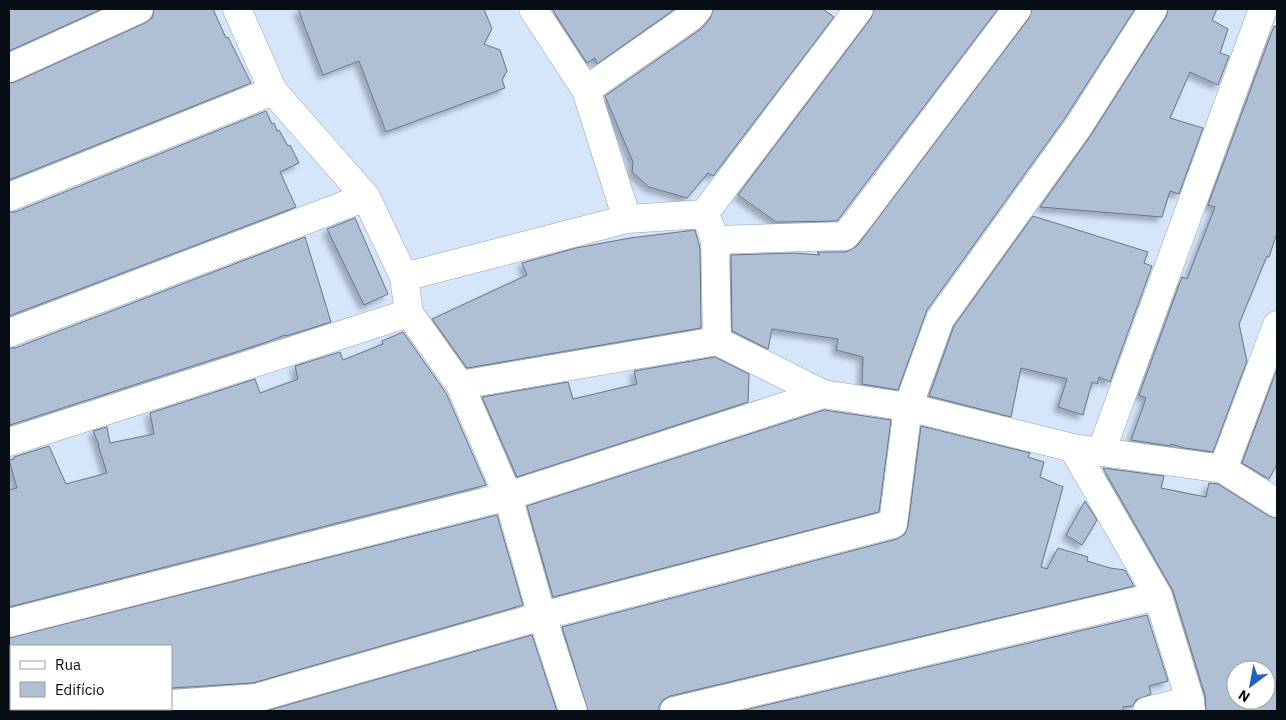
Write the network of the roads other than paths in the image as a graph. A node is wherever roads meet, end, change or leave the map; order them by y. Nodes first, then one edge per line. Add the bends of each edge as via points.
1 (139, 9) edge
2 (237, 9) edge
3 (535, 9) edge
4 (698, 9) edge
5 (859, 9) edge
6 (1017, 9) edge
7 (1153, 9) edge
8 (1263, 9) edge
9 (9, 68) edge
10 (586, 90) junction
11 (273, 91) junction
12 (9, 197) edge
13 (366, 198) junction
14 (704, 214) junction
15 (627, 219) junction
16 (716, 240) junction
17 (404, 277) junction
18 (409, 313) junction
19 (9, 334) edge
20 (1275, 339) edge
21 (717, 341) junction
22 (460, 385) junction
23 (823, 394) junction
24 (908, 407) junction
25 (9, 442) edge
26 (1073, 448) junction
27 (1101, 452) junction
28 (1223, 469) junction
29 (508, 496) junction
30 (1277, 503) edge
31 (1158, 596) junction
32 (542, 616) junction
33 (9, 623) edge
34 (172, 704) edge
35 (1191, 706) edge
36 (104, 710) edge
37 (88, 711) edge
38 (573, 711) edge
39 (674, 711) edge
40 (1147, 711) edge

1 - 9 street
2 - 11 street
3 - 10 street
4 - 10 street
5 - 14 street
6 - 16 street via 844,236
7 - 24 street via 1078,127 940,319
8 - 27 street
10 - 15 street
11 - 12 street
11 - 13 street
13 - 17 street
13 - 19 street
14 - 15 street
14 - 16 street
15 - 17 street
16 - 21 street
17 - 18 street
18 - 22 street
18 - 25 street
20 - 28 street
21 - 22 street
21 - 23 street
22 - 29 street
23 - 24 street
23 - 29 street
24 - 26 street
24 - 32 street via 893,524
26 - 27 street
26 - 31 street
27 - 28 street
28 - 30 street
29 - 32 street
29 - 33 street
31 - 35 street
31 - 39 street
32 - 34 street via 256,698
32 - 38 street
35 - 40 street
36 - 37 street

